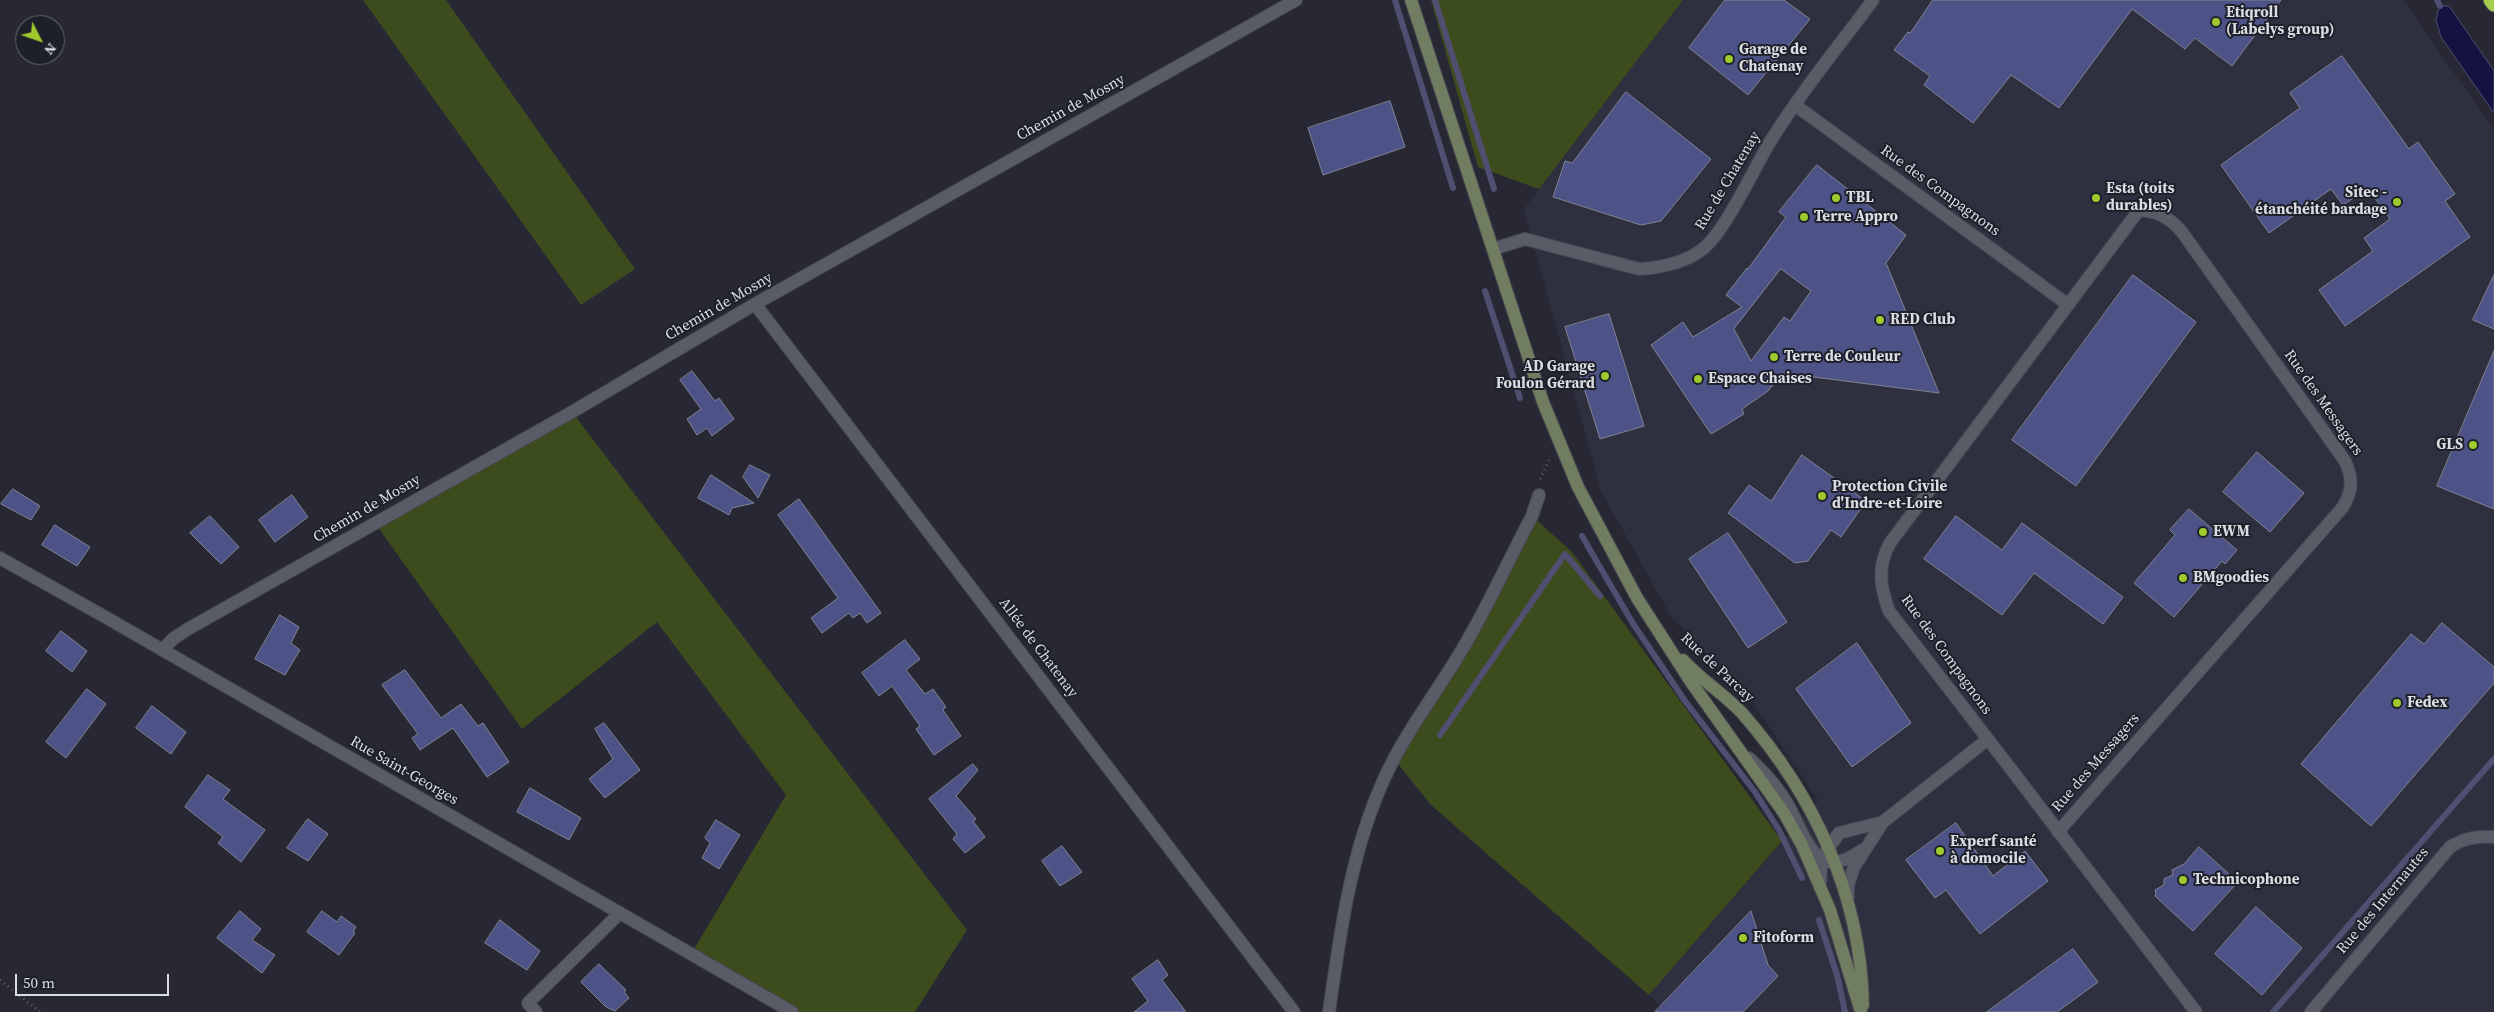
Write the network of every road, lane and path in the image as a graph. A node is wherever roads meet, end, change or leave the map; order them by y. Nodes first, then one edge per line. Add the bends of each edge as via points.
1 (1296, 0) edge
2 (1411, 0) edge
3 (1873, 0) edge
4 (2491, 0) edge
5 (2494, 4) edge
6 (1795, 105) junction
7 (2139, 210) joint
8 (1493, 249) junction
9 (756, 304) junction
10 (2067, 304) junction
11 (1559, 445) junction
12 (1539, 494) joint
13 (0, 558) edge
14 (1667, 643) junction
15 (162, 650) junction
16 (1988, 739) junction
17 (1737, 745) junction
18 (1883, 822) junction
19 (1820, 827) junction
20 (2058, 832) junction
21 (1839, 833) junction
22 (2494, 836) edge
23 (1830, 847) junction
24 (1863, 850) junction
25 (1821, 859) junction
26 (1836, 863) junction
27 (1820, 887) junction
28 (1848, 897) junction
29 (620, 913) junction
30 (0, 980) edge
31 (40, 1012) edge
32 (536, 1012) edge
33 (792, 1012) edge
34 (1294, 1012) edge
35 (1328, 1012) edge
36 (1862, 1012) edge
37 (2196, 1012) edge
38 (2311, 1012) edge

1 - 9 street, Chemin de Mosny
2 - 8 street
3 - 6 street, Rue de Chatenay
4 - 5 highway
6 - 8 street, Rue de Chatenay via 1712,240 1681,261 1640,268 1525,239
6 - 10 street, Rue des Compagnons
7 - 10 street, Rue des Compagnons
7 - 20 street, Rue des Messagers via 2156,211 2171,219 2182,232 2345,460 2352,478 2351,493
8 - 11 street
9 - 15 street, Chemin de Mosny via 564,417 188,629
9 - 34 street, Allée de Chatenay
10 - 16 street, Rue des Compagnons via 1890,543 1881,568 1882,592 1890,610
11 - 12 path via 1540,475
11 - 14 street via 1607,544
12 - 35 street via 1532,516 1461,653 1400,747 1385,777 1354,872
13 - 15 street, Rue Saint-Georges
14 - 17 street, Rue de Parcay
14 - 19 street, Rue de Parcay via 1756,730
15 - 29 street, Rue Saint-Georges
16 - 18 street, Rue des Compagnons
16 - 20 street, Rue des Messagers
17 - 25 street via 1779,790
17 - 27 street, Rue de Parcay via 1784,813
18 - 21 street, Rue des Compagnons
18 - 24 street, Rue des Compagnons
19 - 21 street
19 - 23 street, Rue de Parcay
20 - 37 street, Rue des Messagers
21 - 23 street
22 - 38 street, Rue des Internautes via 2472,837 2450,847
23 - 25 street
23 - 26 street, Rue de Parcay
24 - 26 street
24 - 28 street, Rue des Compagnons via 1850,877
25 - 26 street
25 - 27 street
26 - 28 street, Rue de Parcay
27 - 36 street, Rue de Parcay
28 - 36 street, Rue de Parcay via 1859,941
29 - 32 street via 528,1003
29 - 33 street, Rue Saint-Georges
30 - 31 path

